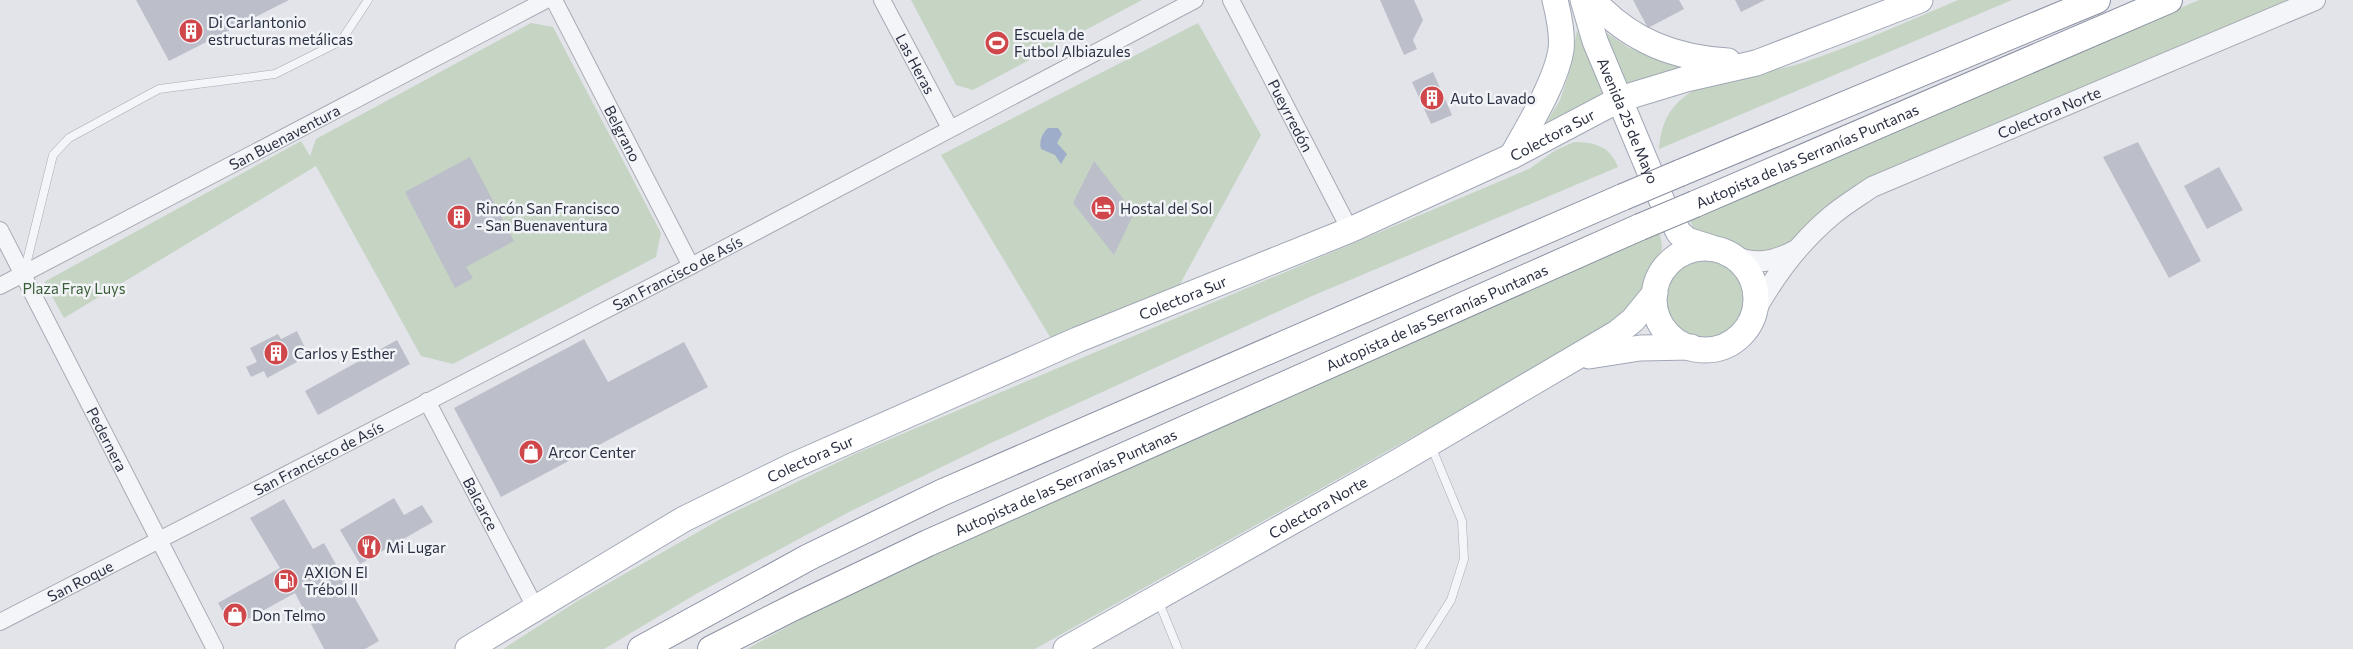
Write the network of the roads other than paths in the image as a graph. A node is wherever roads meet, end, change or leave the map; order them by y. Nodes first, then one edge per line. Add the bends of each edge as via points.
1 (368, 0) edge
2 (546, 0) edge
3 (554, 0) edge
4 (882, 0) edge
5 (1195, 0) edge
6 (1231, 0) edge
7 (1555, 0) edge
8 (1567, 0) edge
9 (1583, 0) edge
10 (1593, 0) edge
11 (1920, 0) edge
12 (2097, 0) edge
13 (2169, 0) edge
14 (2315, 0) edge
15 (1595, 41) junction
16 (1756, 63) junction
17 (1620, 99) junction
18 (950, 128) junction
19 (1512, 156) junction
20 (1662, 201) junction
21 (0, 230) edge
22 (1350, 230) junction
23 (1798, 250) junction
24 (1724, 253) junction
25 (690, 266) junction
26 (24, 275) junction
27 (1658, 283) junction
28 (0, 286) edge
29 (1753, 315) junction
30 (1691, 348) junction
31 (1567, 360) junction
32 (427, 401) junction
33 (1429, 442) junction
34 (158, 539) junction
35 (1157, 598) junction
36 (535, 607) junction
37 (0, 622) edge
38 (215, 649) edge
39 (468, 649) edge
40 (641, 649) edge
41 (711, 649) edge
42 (1066, 649) edge
43 (1178, 649) edge
44 (1420, 649) edge

1 - 26 lane via 342,41 275,74 159,89 69,138 53,155
2 - 26 street, San Buenaventura
3 - 25 street, Belgrano
4 - 18 street, Las Heras
5 - 18 street, San Francisco de Asís
6 - 22 street, Pueyrredón
7 - 19 main road via 1560,20 1561,50 1547,91
8 - 15 main road, Avenida 25 de Mayo
9 - 15 main road, Avenida 25 de Mayo
10 - 16 main road via 1638,37 1668,51 1698,60
11 - 16 main road, Colectora Sur
12 - 40 highway, Autopista de las Serranías Puntanas, bridge via 1623,197 941,493 809,558
13 - 41 highway, Autopista de las Serranías Puntanas, bridge via 1640,227 928,543
14 - 23 street, Colectora Norte via 1879,183 1831,216
15 - 17 main road, Avenida 25 de Mayo
16 - 17 main road, Colectora Sur
17 - 19 main road, Colectora Sur
17 - 20 main road, Avenida 25 de Mayo
18 - 25 street, San Francisco de Asís
19 - 22 main road, Colectora Sur
20 - 24 main road, Avenida 25 de Mayo via 1678,234
20 - 27 main road, Avenida 25 de Mayo via 1670,238
21 - 26 street, Pedernera
22 - 36 main road, Colectora Sur via 1077,340 792,466 684,519
23 - 24 street, Colectora Norte via 1775,261 1742,260
23 - 29 street, Colectora Norte via 1771,282
24 - 27 main road via 1704,248 1688,251 1673,259
24 - 29 main road via 1746,268 1754,283
25 - 32 street, San Francisco de Asís
26 - 28 street, San Buenaventura
26 - 34 street, Pedernera
27 - 30 main road via 1654,306 1659,322 1669,336
27 - 31 main road, Colectora Norte via 1633,320 1617,333
29 - 30 main road via 1746,330 1734,341 1718,348
30 - 31 main road, Colectora Norte via 1640,348
31 - 33 main road, Colectora Norte via 1525,388
32 - 34 street, San Francisco de Asís
32 - 36 street, Balcarce
33 - 35 main road, Colectora Norte
33 - 44 lane via 1462,521 1464,559 1451,600
34 - 37 street, San Roque
34 - 38 street, Pedernera
35 - 42 main road, Colectora Norte
35 - 43 lane
36 - 39 main road, Colectora Sur

